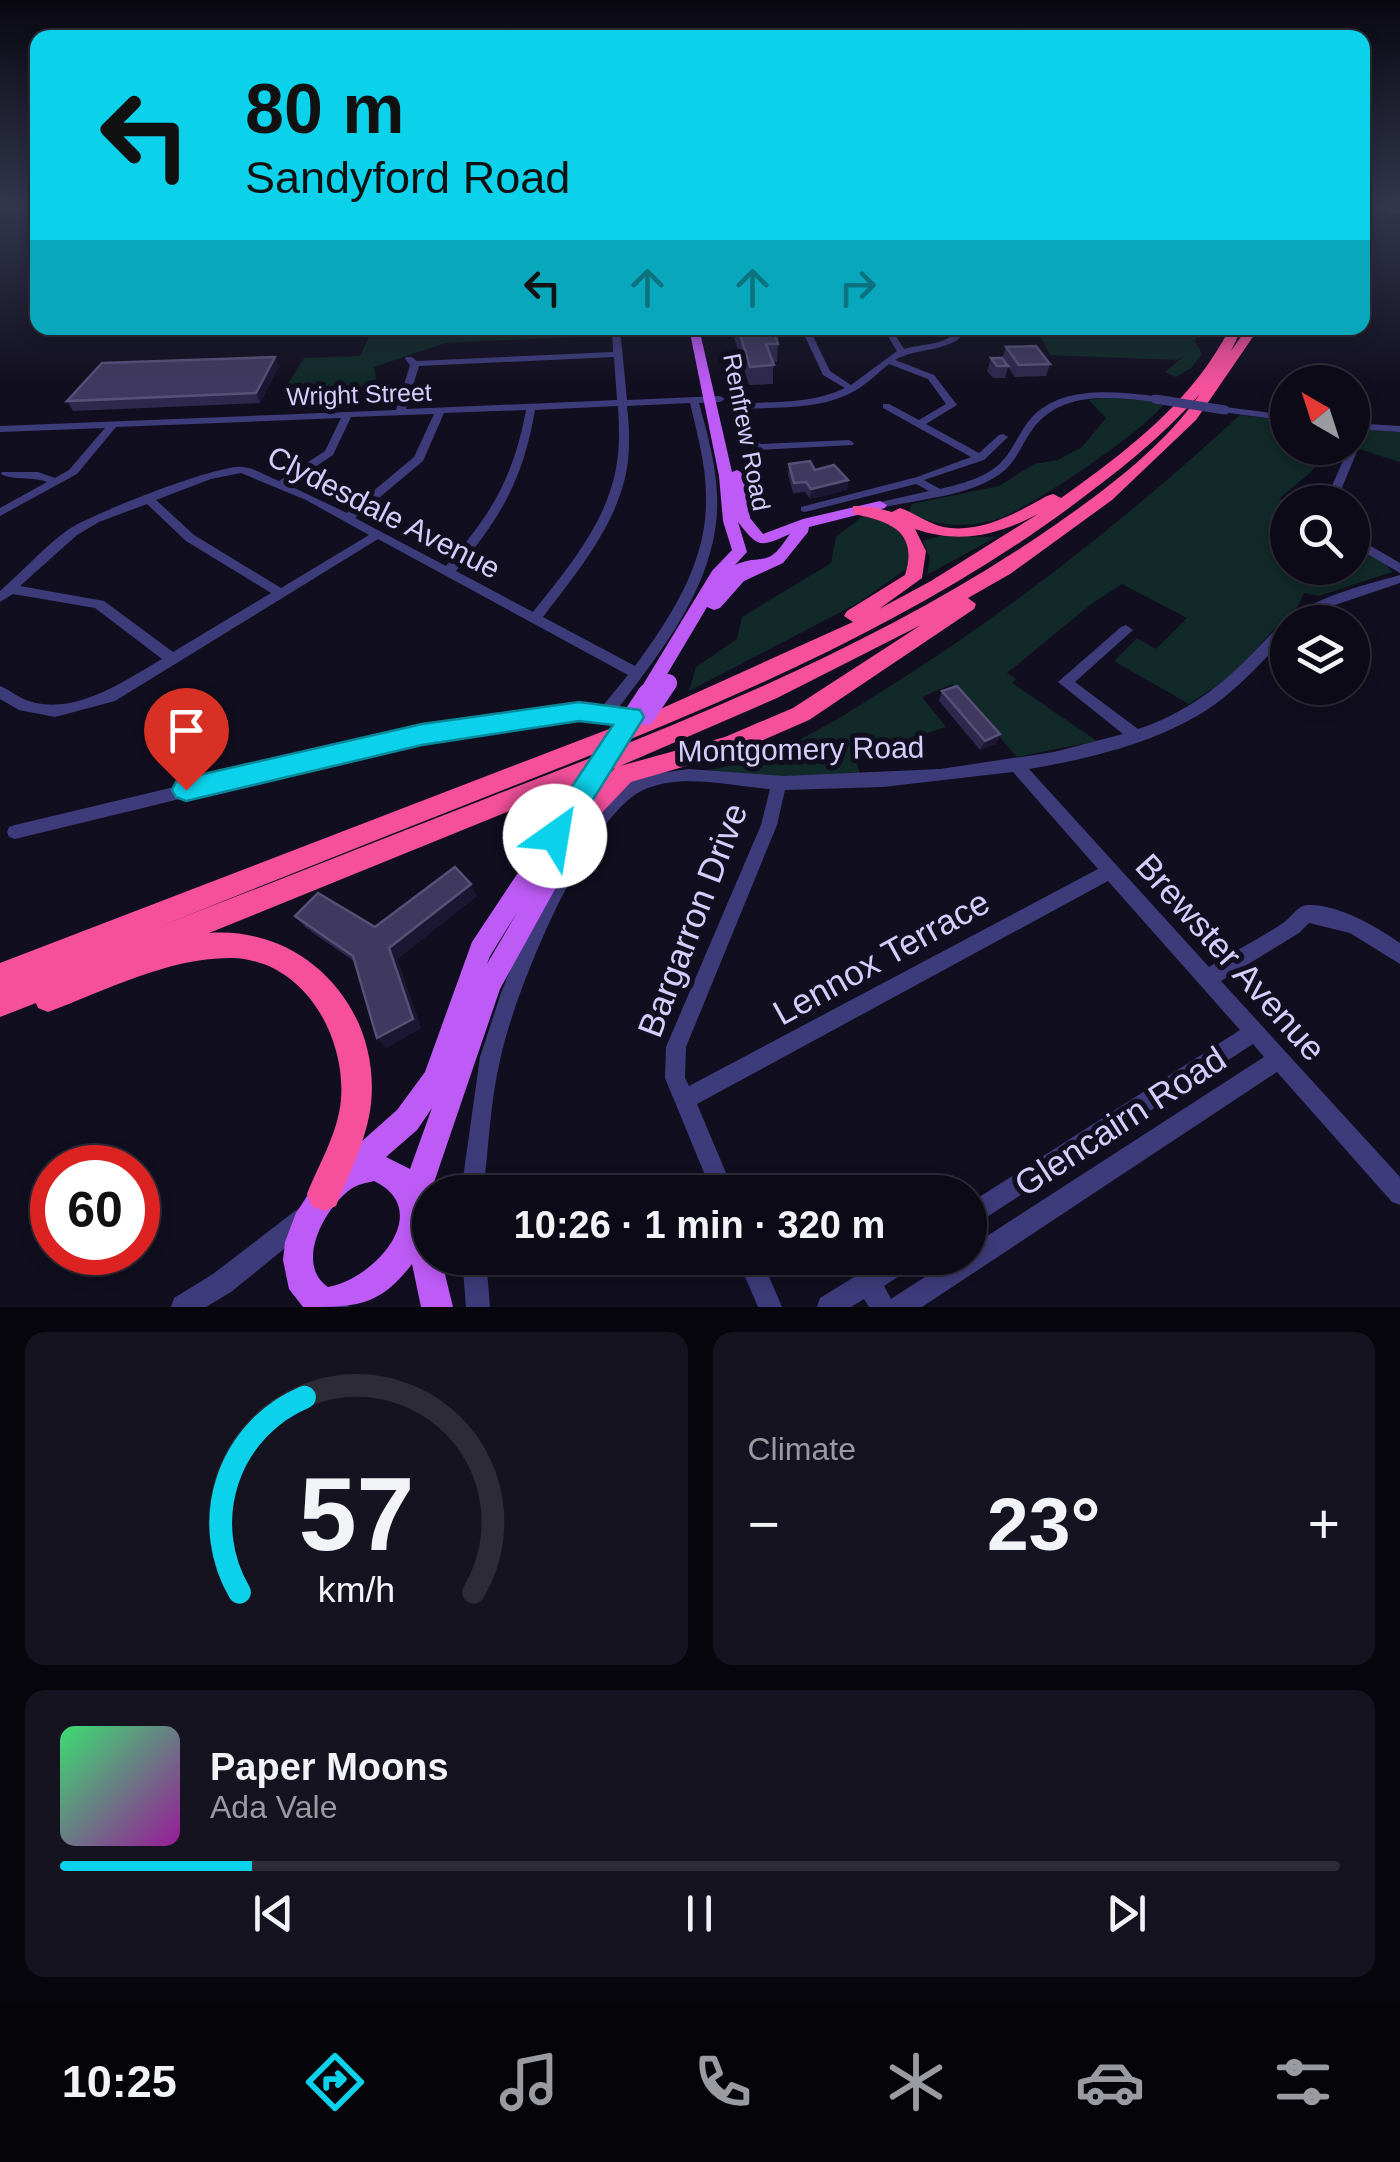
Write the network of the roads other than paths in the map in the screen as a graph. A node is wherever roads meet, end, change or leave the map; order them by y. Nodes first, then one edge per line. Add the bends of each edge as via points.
1 (617, 335) edge
2 (696, 335) edge
3 (705, 335) edge
4 (808, 335) edge
5 (892, 335) edge
6 (960, 335) edge
7 (1231, 335) edge
8 (1249, 335) edge
9 (902, 352) junction
10 (618, 354) junction
11 (890, 361) junction
12 (852, 388) junction
13 (719, 402) junction
14 (621, 403) junction
15 (886, 406) dead end
16 (530, 407) junction
17 (440, 411) junction
18 (400, 412) junction
19 (348, 414) junction
20 (1270, 416) edge
21 (113, 424) junction
22 (919, 424) junction
23 (1370, 427) edge
24 (6, 429) edge
25 (1400, 429) edge
26 (1003, 437) dead end
27 (1145, 441) junction
28 (849, 443) dead end
29 (980, 458) junction
30 (6, 474) dead end
31 (922, 478) dead end
32 (55, 482) junction
33 (281, 485) junction
34 (936, 491) junction
35 (1102, 498) junction
36 (148, 499) junction
37 (880, 504) joint
38 (905, 506) junction
39 (805, 509) dead end
40 (859, 510) junction
41 (0, 512) edge
42 (348, 518) junction
43 (825, 518) junction
44 (804, 529) junction
45 (377, 534) junction
46 (766, 543) junction
47 (739, 550) junction
48 (1370, 550) edge
49 (756, 562) junction
50 (1400, 568) edge
51 (448, 571) junction
52 (1400, 579) edge
53 (5, 593) edge
54 (280, 593) junction
55 (714, 604) junction
56 (1321, 605) edge
57 (536, 617) junction
58 (1126, 630) dead end
59 (664, 632) junction
60 (682, 636) junction
61 (1270, 645) edge
62 (172, 659) junction
63 (636, 673) junction
64 (0, 692) edge
65 (700, 702) junction
66 (604, 714) junction
67 (632, 717) junction
68 (1136, 736) junction
69 (1014, 763) junction
70 (779, 783) junction
71 (577, 813) junction
72 (15, 832) dead end
73 (1110, 871) junction
74 (1400, 954) edge
75 (0, 977) edge
76 (1206, 979) junction
77 (0, 1003) edge
78 (0, 1014) edge
79 (1254, 1032) junction
80 (1278, 1059) junction
81 (684, 1099) junction
82 (425, 1175) edge
83 (474, 1175) edge
84 (716, 1175) edge
85 (1400, 1194) edge
86 (325, 1195) junction
87 (412, 1201) edge
88 (987, 1205) edge
89 (412, 1239) edge
90 (430, 1275) edge
91 (475, 1275) edge
92 (757, 1275) edge
93 (880, 1275) edge
94 (869, 1282) junction
95 (347, 1306) edge
96 (182, 1307) edge
97 (437, 1307) edge
98 (478, 1307) edge
99 (770, 1307) edge
100 (828, 1307) edge
101 (882, 1307) edge
102 (900, 1307) edge

1 - 10 street
2 - 13 main road, Renfrew Road
3 - 13 main road, Renfrew Road
4 - 12 street via 826,373
5 - 9 street
6 - 9 street
7 - 27 highway via 1197,387
8 - 35 highway via 1204,402
9 - 11 street, Wright Street
10 - 14 street
10 - 18 street via 412,362
11 - 12 street, Wright Street
11 - 22 street via 931,377 952,405
12 - 13 street, Wright Street via 816,402
13 - 14 street, Wright Street
13 - 28 street via 758,447
13 - 46 main road, Renfrew Road via 742,519
13 - 47 main road, Renfrew Road
13 - 59 street, Renfrew Road via 711,524 698,572
14 - 16 street, Wright Street
14 - 57 street via 625,440 617,488 585,556
15 - 22 street
16 - 17 street, Wright Street
16 - 51 street via 523,458 497,515
17 - 18 street, Wright Street
17 - 42 street via 418,459
18 - 19 street, Wright Street
19 - 21 street, Wright Street
19 - 33 street via 329,453
20 - 34 street, bridge via 1111,394 1060,402 1028,428 995,473
21 - 24 street, Wright Street
21 - 32 street via 73,472
22 - 29 street
23 - 25 street
26 - 29 street
27 - 38 highway via 995,530 943,532 919,525
27 - 65 highway via 1049,517 947,581
29 - 31 street
30 - 32 street
32 - 41 street
33 - 36 street, Clydesdale Avenue via 253,472 226,471
33 - 42 street, Clydesdale Avenue
34 - 38 street
34 - 39 street via 917,480
35 - 71 highway via 1044,548 822,703 753,737 624,774
35 - 77 highway via 934,609 761,696
36 - 53 street, Clydesdale Avenue via 73,532
36 - 54 street via 190,538
37 - 38 highway
37 - 40 main road
40 - 43 main road
40 - 65 highway via 883,512 908,530 919,554 913,578
42 - 45 street, Clydesdale Avenue
43 - 44 main road
43 - 46 main road
44 - 46 main road
44 - 55 main road via 778,560 738,578
45 - 51 street, Clydesdale Avenue
45 - 54 street
46 - 47 main road via 746,541
46 - 49 main road via 770,559
47 - 49 main road
47 - 60 main road
48 - 50 street
49 - 55 main road via 725,582
51 - 57 street, Clydesdale Avenue
52 - 56 street, Montgomery Road
53 - 62 street via 99,604
54 - 62 street
55 - 71 main road, bridge
57 - 63 street, Clydesdale Avenue
58 - 68 street via 1065,682
59 - 60 street
59 - 63 street, Renfrew Road
60 - 67 main road, bridge
61 - 68 street, Montgomery Road via 1197,709
62 - 64 street via 110,697 55,711 24,706
63 - 66 street, Renfrew Road
65 - 75 highway
66 - 67 street
66 - 72 street via 422,734
67 - 71 main road, bridge
68 - 69 street, Montgomery Road
69 - 70 street, Montgomery Road via 875,782
69 - 73 street, Brewster Avenue
70 - 81 street, Bargarron Drive via 769,825 676,1048 675,1078
70 - 83 street, Montgomery Road via 684,775 634,787 602,814 532,938 490,1055
71 - 82 main road via 490,983
71 - 86 main road via 480,950 429,1091
73 - 76 street, Brewster Avenue
73 - 81 street, Lennox Terrace
74 - 76 street via 1338,918 1306,914
76 - 79 street, Brewster Avenue
78 - 86 highway via 192,950 232,945 280,954 325,996 354,1060 356,1104
79 - 80 street, Brewster Avenue
79 - 88 street, Glencairn Road
80 - 85 street, Brewster Avenue
80 - 102 street, Glencairn Road
81 - 84 street, Bargarron Drive
86 - 87 main road via 358,1170 375,1168 407,1185
86 - 95 main road via 302,1233 300,1274 321,1302
86 - 96 street
89 - 95 main road via 374,1295
90 - 97 main road
91 - 98 street
92 - 99 street
93 - 94 street
94 - 100 street
94 - 101 street

